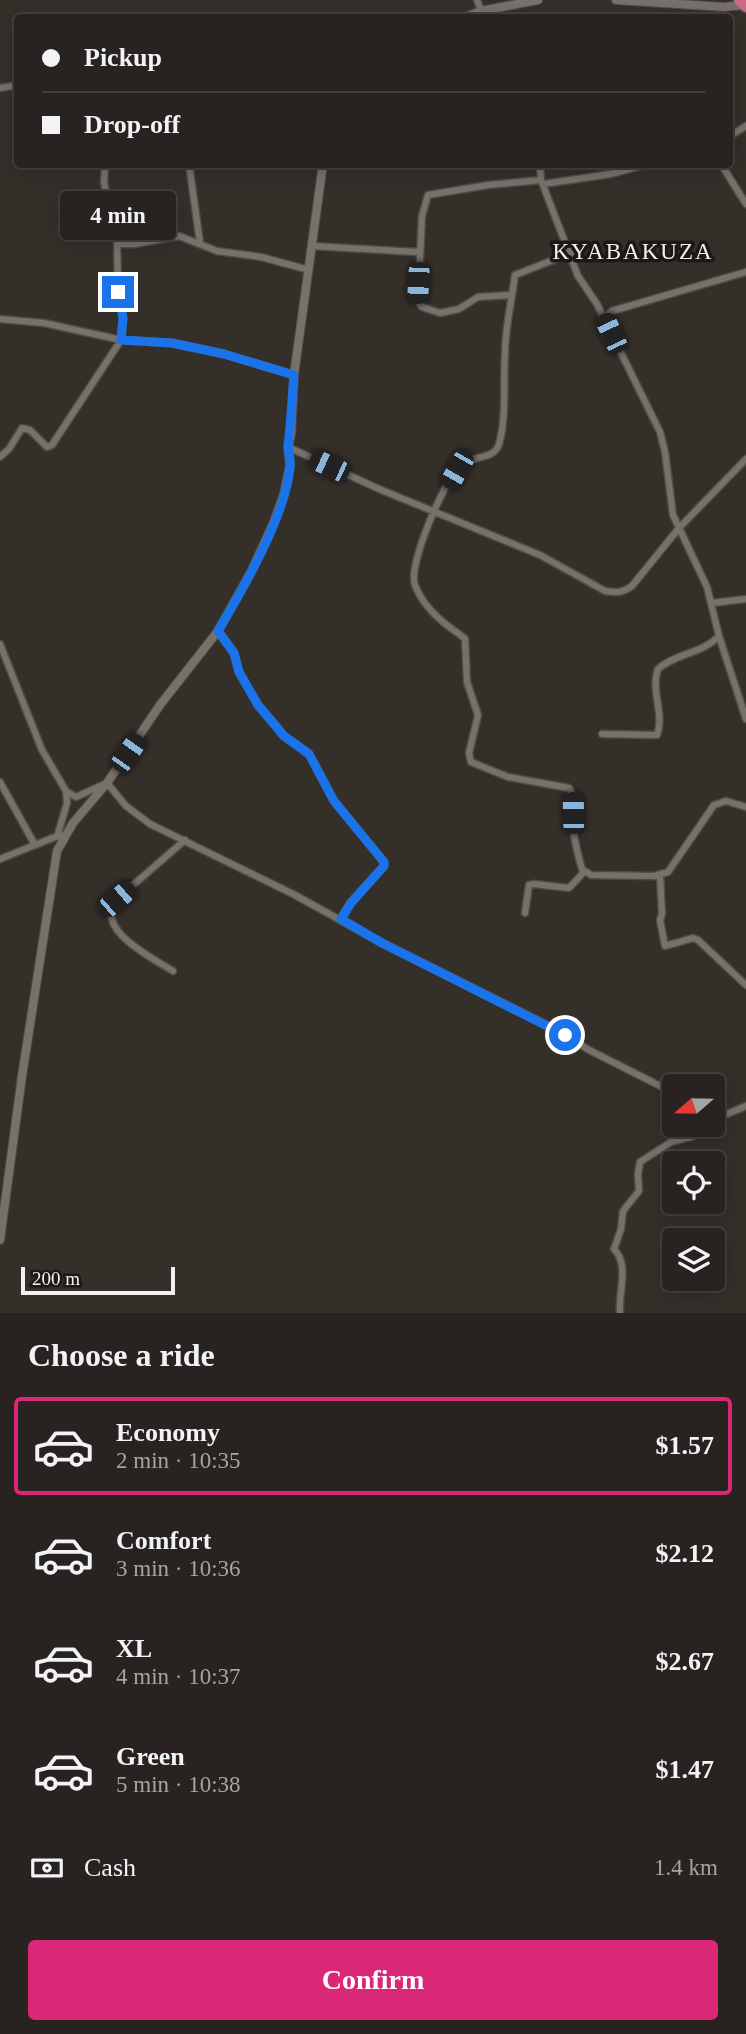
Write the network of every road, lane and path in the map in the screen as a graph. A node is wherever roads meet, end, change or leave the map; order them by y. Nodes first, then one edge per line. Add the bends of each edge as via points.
1 (477, 0) edge
2 (538, 0) edge
3 (616, 0) edge
4 (743, 4) edge
5 (482, 14) edge
6 (105, 168) edge
7 (190, 168) edge
8 (322, 168) edge
9 (540, 168) edge
10 (633, 168) edge
11 (724, 168) edge
12 (542, 182) junction
13 (746, 204) edge
14 (200, 243) junction
15 (117, 244) junction
16 (312, 246) junction
17 (419, 249) junction
18 (570, 254) junction
19 (309, 270) junction
20 (746, 272) edge
21 (512, 295) junction
22 (597, 304) junction
23 (612, 310) junction
24 (604, 317) junction
25 (0, 319) edge
26 (121, 340) junction
27 (294, 375) junction
28 (288, 447) junction
29 (0, 457) edge
30 (746, 459) edge
31 (432, 511) junction
32 (679, 528) junction
33 (746, 599) edge
34 (712, 603) junction
35 (218, 631) junction
36 (719, 636) junction
37 (0, 644) edge
38 (746, 719) edge
39 (602, 734) dead end
40 (0, 782) edge
41 (107, 783) junction
42 (66, 791) junction
43 (746, 807) edge
44 (67, 831) junction
45 (58, 837) junction
46 (185, 840) junction
47 (35, 845) junction
48 (0, 859) edge
49 (584, 872) junction
50 (660, 875) junction
51 (525, 913) dead end
52 (341, 919) junction
53 (173, 971) dead end
54 (746, 985) edge
55 (662, 1087) edge
56 (746, 1106) edge
57 (725, 1114) edge
58 (686, 1138) edge
59 (0, 1240) edge
60 (620, 1313) edge

1 - 5 street
2 - 5 street
3 - 4 street via 724,7
6 - 15 street
7 - 14 street
8 - 16 street
9 - 12 street
10 - 12 street
11 - 13 street
12 - 17 street via 431,193 425,199
12 - 18 street
14 - 15 street via 180,236
14 - 19 street via 217,251
15 - 26 street
16 - 17 street
16 - 19 street
17 - 21 street via 417,298 422,307 451,312 478,297
18 - 21 street via 515,275
18 - 22 street via 582,284
19 - 27 street
20 - 23 street
21 - 31 street via 499,445 492,453 461,464
22 - 23 street
22 - 24 street
23 - 24 street
24 - 32 street via 660,432
25 - 26 street via 44,323
26 - 27 street via 172,343
26 - 29 street via 52,445 47,447 22,428
27 - 28 street
28 - 31 street
28 - 35 street via 290,466 274,522
30 - 32 street
31 - 32 street via 540,555 617,593 632,586
31 - 49 street via 413,579 436,615 465,639 467,682 478,720 469,758 508,777 569,788
32 - 34 street
33 - 34 street
34 - 36 street
35 - 41 street
35 - 52 street via 234,653 258,705 284,736 309,754 334,801 384,862
36 - 38 street
36 - 39 street via 710,645 658,669 657,735
37 - 42 street via 39,743
40 - 47 street
41 - 42 street via 76,797
41 - 44 street
41 - 46 street via 139,816
42 - 45 street
43 - 50 street via 729,801 714,805 673,868
44 - 45 street
44 - 59 street via 55,860
45 - 47 street
46 - 52 street
46 - 53 street via 117,899 112,909 121,935
47 - 48 street
49 - 50 street
49 - 51 street via 569,888 529,885
50 - 54 street via 665,946 698,940
52 - 55 street
56 - 57 street
58 - 60 street via 671,1142 640,1162 639,1191 623,1211 614,1249 621,1259

